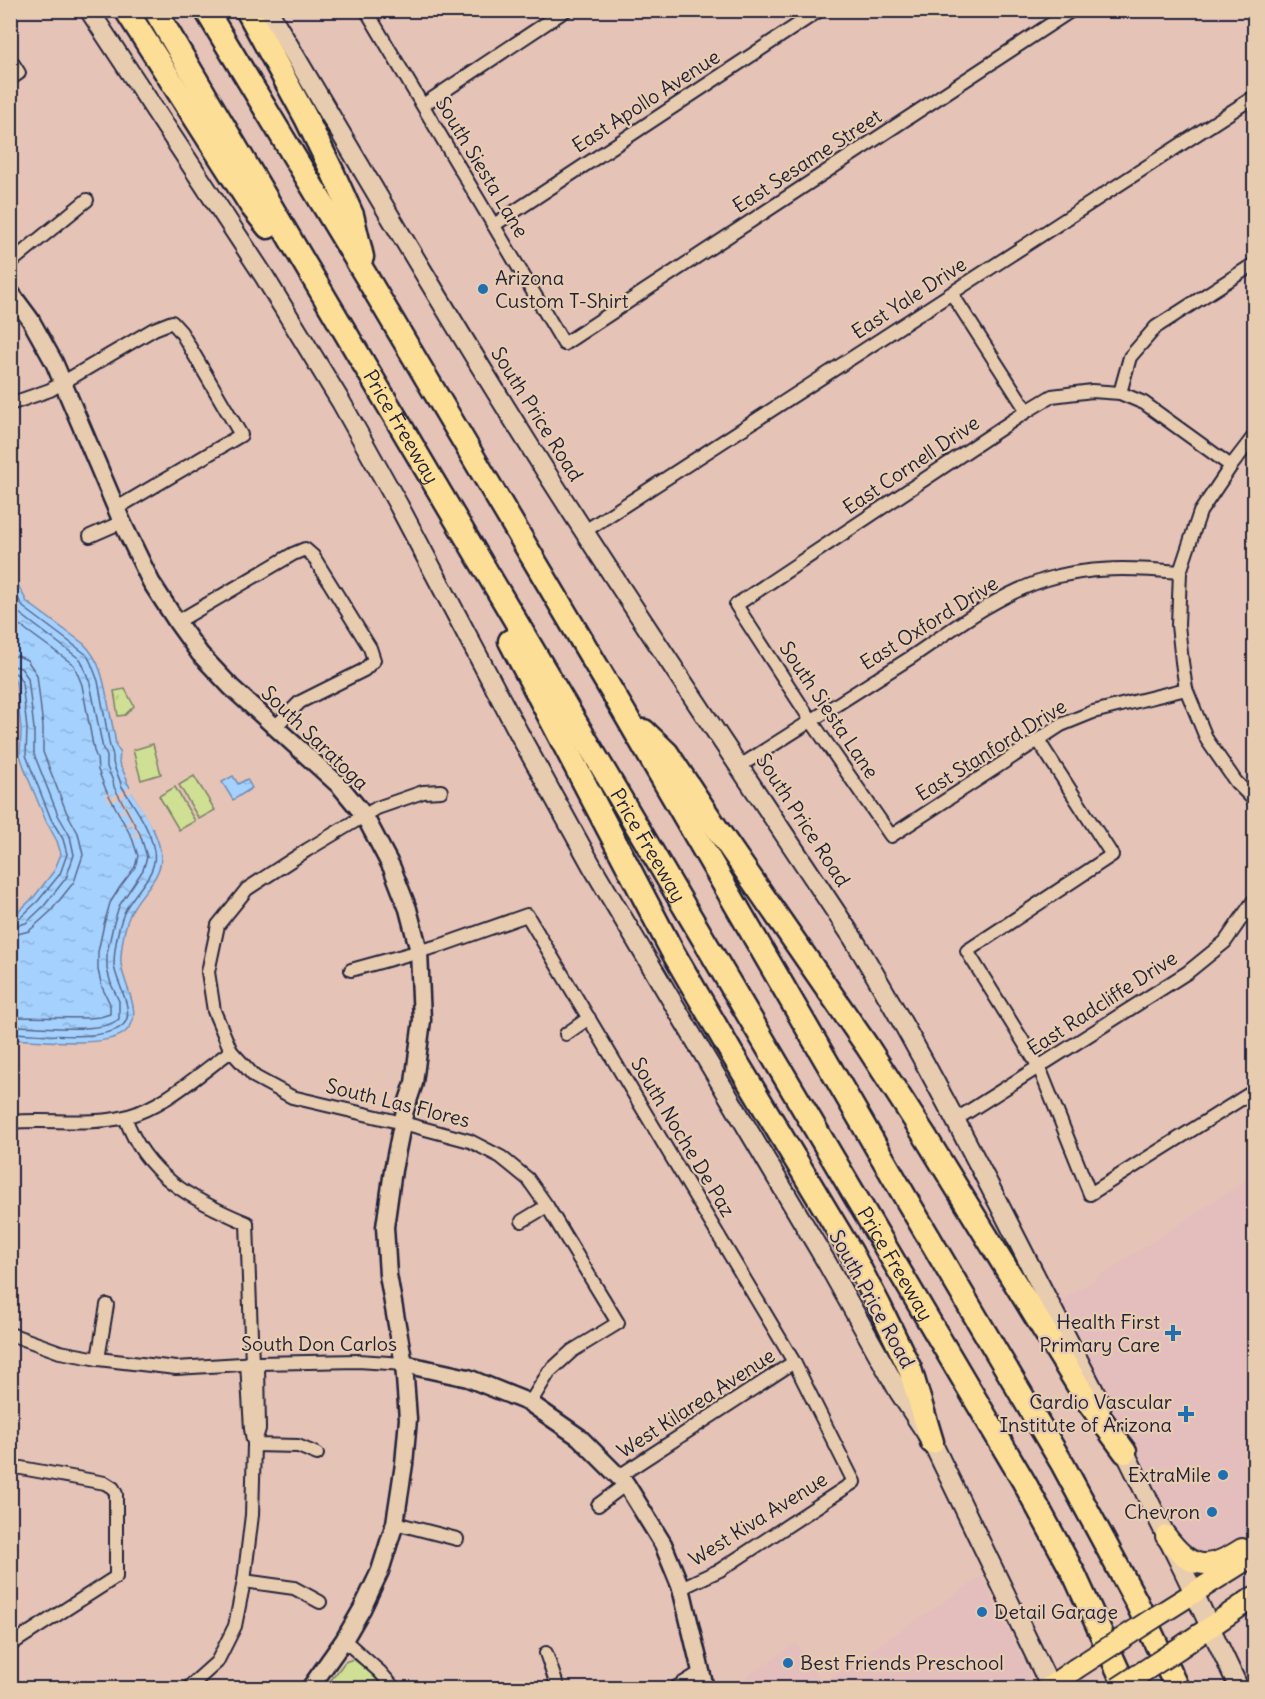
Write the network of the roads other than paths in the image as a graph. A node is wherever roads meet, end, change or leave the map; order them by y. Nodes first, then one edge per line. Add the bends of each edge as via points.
1 (89, 10) edge
2 (126, 10) edge
3 (155, 10) edge
4 (206, 10) edge
5 (247, 10) edge
6 (268, 10) edge
7 (366, 10) edge
8 (566, 10) edge
9 (820, 10) edge
10 (1072, 10) edge
11 (10, 59) edge
12 (15, 76) edge
13 (1254, 97) edge
14 (423, 105) junction
15 (87, 200) dead end
16 (494, 225) junction
17 (10, 263) edge
18 (1254, 264) edge
19 (366, 276) junction
20 (10, 292) edge
21 (952, 294) junction
22 (328, 305) junction
23 (564, 344) joint
24 (63, 383) junction
25 (1120, 393) junction
26 (10, 404) edge
27 (1027, 411) junction
28 (1254, 436) edge
29 (1231, 466) junction
30 (120, 515) junction
31 (585, 531) junction
32 (90, 536) dead end
33 (465, 538) junction
34 (1180, 572) junction
35 (736, 605) joint
36 (177, 622) junction
37 (1186, 689) junction
38 (624, 712) junction
39 (812, 722) junction
40 (276, 726) junction
41 (1038, 740) junction
42 (740, 766) junction
43 (441, 791) dead end
44 (1254, 800) edge
45 (364, 815) junction
46 (891, 836) joint
47 (1254, 900) edge
48 (418, 951) junction
49 (351, 970) dead end
50 (589, 1018) junction
51 (566, 1034) dead end
52 (231, 1052) junction
53 (1039, 1067) junction
54 (1254, 1091) edge
55 (125, 1117) junction
56 (955, 1120) junction
57 (10, 1122) edge
58 (402, 1123) junction
59 (547, 1206) junction
60 (522, 1221) dead end
61 (107, 1305) dead end
62 (10, 1334) edge
63 (98, 1359) junction
64 (794, 1362) junction
65 (252, 1363) junction
66 (404, 1364) junction
67 (530, 1403) junction
68 (932, 1442) junction
69 (254, 1444) junction
70 (1125, 1452) junction
71 (317, 1454) dead end
72 (10, 1466) edge
73 (622, 1480) junction
74 (854, 1482) joint
75 (598, 1505) dead end
76 (395, 1522) junction
77 (1166, 1536) junction
78 (457, 1539) dead end
79 (1254, 1542) edge
80 (1254, 1555) edge
81 (244, 1581) junction
82 (681, 1588) junction
83 (1254, 1597) edge
84 (1186, 1598) junction
85 (320, 1602) dead end
86 (1202, 1632) junction
87 (344, 1641) junction
88 (10, 1645) edge
89 (546, 1653) dead end
90 (701, 1672) junction
91 (1050, 1688) edge
92 (188, 1689) edge
93 (310, 1689) edge
94 (394, 1689) edge
95 (558, 1689) edge
96 (675, 1689) edge
97 (705, 1689) edge
98 (1118, 1689) edge
99 (1126, 1689) edge
100 (1177, 1689) edge
101 (1239, 1689) edge

1 - 68 main road, South Price Road via 264,276 346,411 592,866 899,1392
2 - 22 highway via 252,207
3 - 22 highway, Price Freeway
4 - 19 highway
5 - 19 highway via 338,183 352,215
6 - 31 main road, South Price Road via 463,338
7 - 14 street, South Siesta Lane
8 - 14 street
9 - 16 street, East Apollo Avenue
10 - 23 street, East Sesame Street
11 - 12 street
13 - 21 street, East Yale Drive
14 - 16 street, South Siesta Lane
15 - 17 street
16 - 23 street, South Siesta Lane
18 - 25 street via 1156,327 1130,357
19 - 38 highway
20 - 24 street, South Saratoga via 44,343
21 - 27 street
21 - 31 street, East Yale Drive
22 - 33 highway, Price Freeway
24 - 26 street
24 - 30 street, South Saratoga
24 - 30 street via 172,322 241,435
25 - 27 street, East Cornell Drive via 1092,391 1052,396
25 - 29 street, East Cornell Drive via 1144,403
27 - 35 street, East Cornell Drive
28 - 29 street
29 - 34 street via 1200,513
30 - 32 street
30 - 36 street, South Saratoga via 151,582
31 - 42 main road, South Price Road
33 - 68 highway via 490,607 671,949 879,1305 910,1369
33 - 99 highway, Price Freeway via 1024,1482 1075,1576
34 - 37 street via 1178,625
34 - 39 street, East Oxford Drive via 1131,568 1086,571 1045,580 1001,597
35 - 39 street, South Siesta Lane
36 - 40 street, South Saratoga via 231,687
36 - 40 street via 293,554 305,549 313,556 374,660 364,670 300,702
37 - 41 street, East Stanford Drive via 1093,712
37 - 44 street via 1207,740 1236,782
38 - 70 highway via 667,753 867,1046 1088,1400
38 - 100 highway via 1064,1465 1136,1601
39 - 42 street, East Oxford Drive
39 - 46 street, South Siesta Lane
40 - 45 street, South Saratoga via 340,786
41 - 46 street, East Stanford Drive
41 - 53 street via 1112,855 967,951
42 - 56 main road, South Price Road via 853,938
43 - 45 street via 406,797
45 - 48 street, South Saratoga via 392,868 408,909
45 - 52 street via 247,889 218,925 208,972 214,1011
47 - 53 street, East Radcliffe Drive via 1225,942 1188,972
48 - 49 street
48 - 50 street, South Noche De Paz via 527,915
48 - 58 street, South Saratoga via 422,1020 414,1083
50 - 51 street
50 - 64 street, South Noche De Paz
52 - 55 street via 159,1103
52 - 58 street, South Las Flores via 255,1077 292,1097
53 - 54 street via 1090,1194
53 - 56 street, East Radcliffe Drive
55 - 57 street
55 - 65 street via 141,1152 171,1183 213,1209 247,1223
56 - 70 main road, South Price Road
58 - 59 street, South Las Flores via 470,1141 501,1157 528,1179
58 - 66 street, South Saratoga via 386,1227 388,1275
59 - 60 street
59 - 67 street, South Las Flores via 618,1323 572,1351 549,1372
61 - 63 street
62 - 63 street, South Don Carlos via 60,1352
63 - 65 street, South Don Carlos via 176,1368
64 - 73 street, West Kilarea Avenue
64 - 74 street, South Noche De Paz
65 - 66 street, South Don Carlos
65 - 69 street via 259,1429
66 - 67 street, South Don Carlos via 468,1378
66 - 76 street, South Saratoga via 408,1419
67 - 73 street, South Don Carlos via 579,1437
68 - 91 main road, South Price Road
69 - 71 street via 298,1446
69 - 81 street via 252,1515
70 - 77 main road, South Price Road
72 - 88 street via 105,1483 116,1494 116,1576
73 - 75 street, West Kilarea Avenue
73 - 82 street, South Don Carlos via 663,1544
74 - 82 street, West Kiva Avenue via 720,1570
76 - 78 street
76 - 87 street, South Saratoga via 380,1571
77 - 79 main road via 1187,1559 1201,1564 1218,1562
77 - 84 main road, South Price Road
80 - 84 main road
81 - 85 street via 294,1588
81 - 92 street via 235,1626 217,1662
82 - 90 street, South Don Carlos
83 - 86 main road
84 - 86 main road, South Price Road
84 - 91 main road, bridge
86 - 98 main road, bridge
86 - 101 main road, South Price Road
87 - 93 street, South Saratoga
87 - 94 street
89 - 95 street
90 - 96 street
90 - 97 street, South Don Carlos

